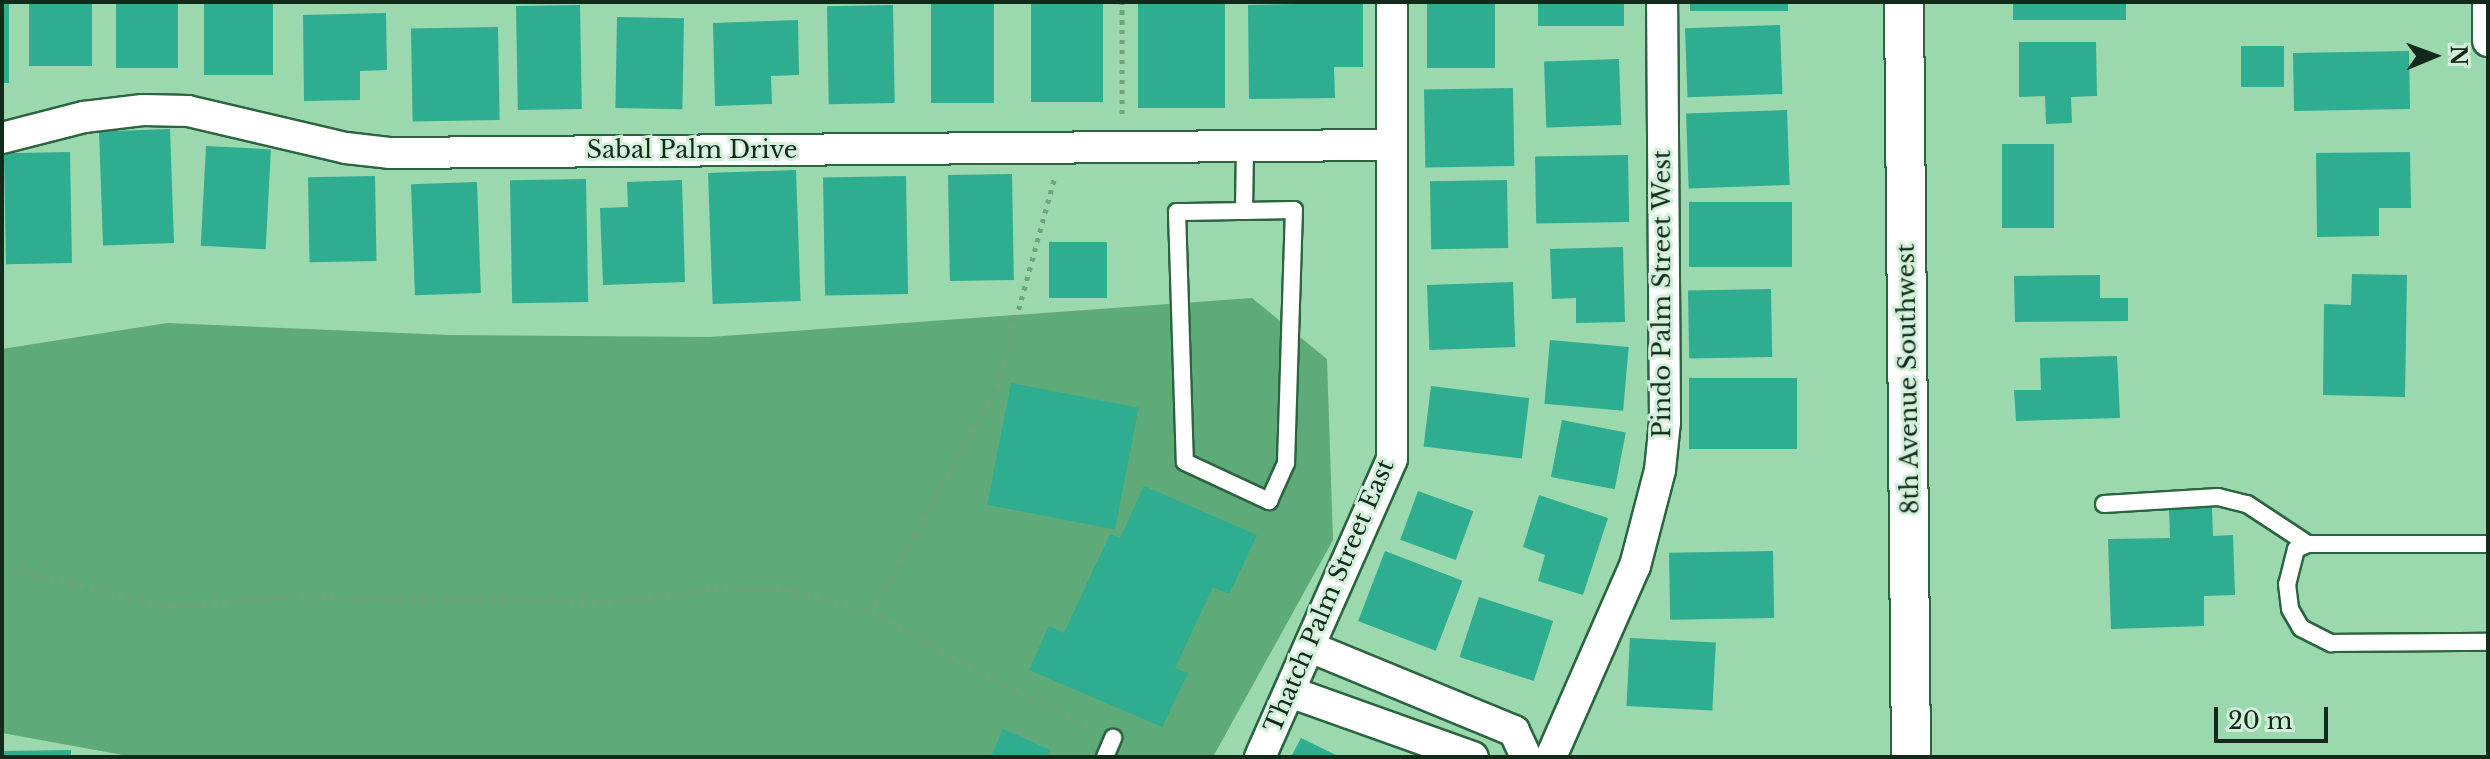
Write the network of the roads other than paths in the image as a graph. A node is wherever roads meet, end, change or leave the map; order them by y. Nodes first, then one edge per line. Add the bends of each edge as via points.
1 (1392, 2) edge
2 (1662, 2) edge
3 (1904, 2) edge
4 (2488, 2) edge
5 (2488, 41) edge
6 (2, 138) edge
7 (1391, 145) junction
8 (1245, 146) junction
9 (1244, 211) junction
10 (2104, 504) dead end
11 (2308, 544) junction
12 (2488, 544) edge
13 (2488, 642) edge
14 (1310, 647) junction
15 (1290, 692) junction
16 (1113, 738) road end
17 (1105, 757) edge
18 (1260, 757) edge
19 (1473, 757) edge
20 (1526, 757) edge
21 (1551, 757) edge
22 (1911, 757) edge

1 - 7 street, Thatch Palm Street East
2 - 21 street, Pindo Palm Street West via 1665,422 1660,470 1635,566
3 - 22 street, 8th Avenue Southwest
4 - 5 street
6 - 8 street, Sabal Palm Drive via 84,117 143,110 188,111 389,153
7 - 8 street, Sabal Palm Drive
7 - 14 street, Thatch Palm Street East via 1392,459
8 - 9 lane
9 - 9 lane via 1294,210 1286,463 1269,501 1185,462 1177,212
10 - 11 lane via 2218,497 2247,504
11 - 12 lane
11 - 13 lane via 2296,549 2287,584 2290,609 2301,628 2317,638 2351,644
14 - 15 street, Thatch Palm Street East
14 - 20 street via 1514,731
15 - 18 street, Thatch Palm Street East
15 - 19 street
16 - 17 lane

